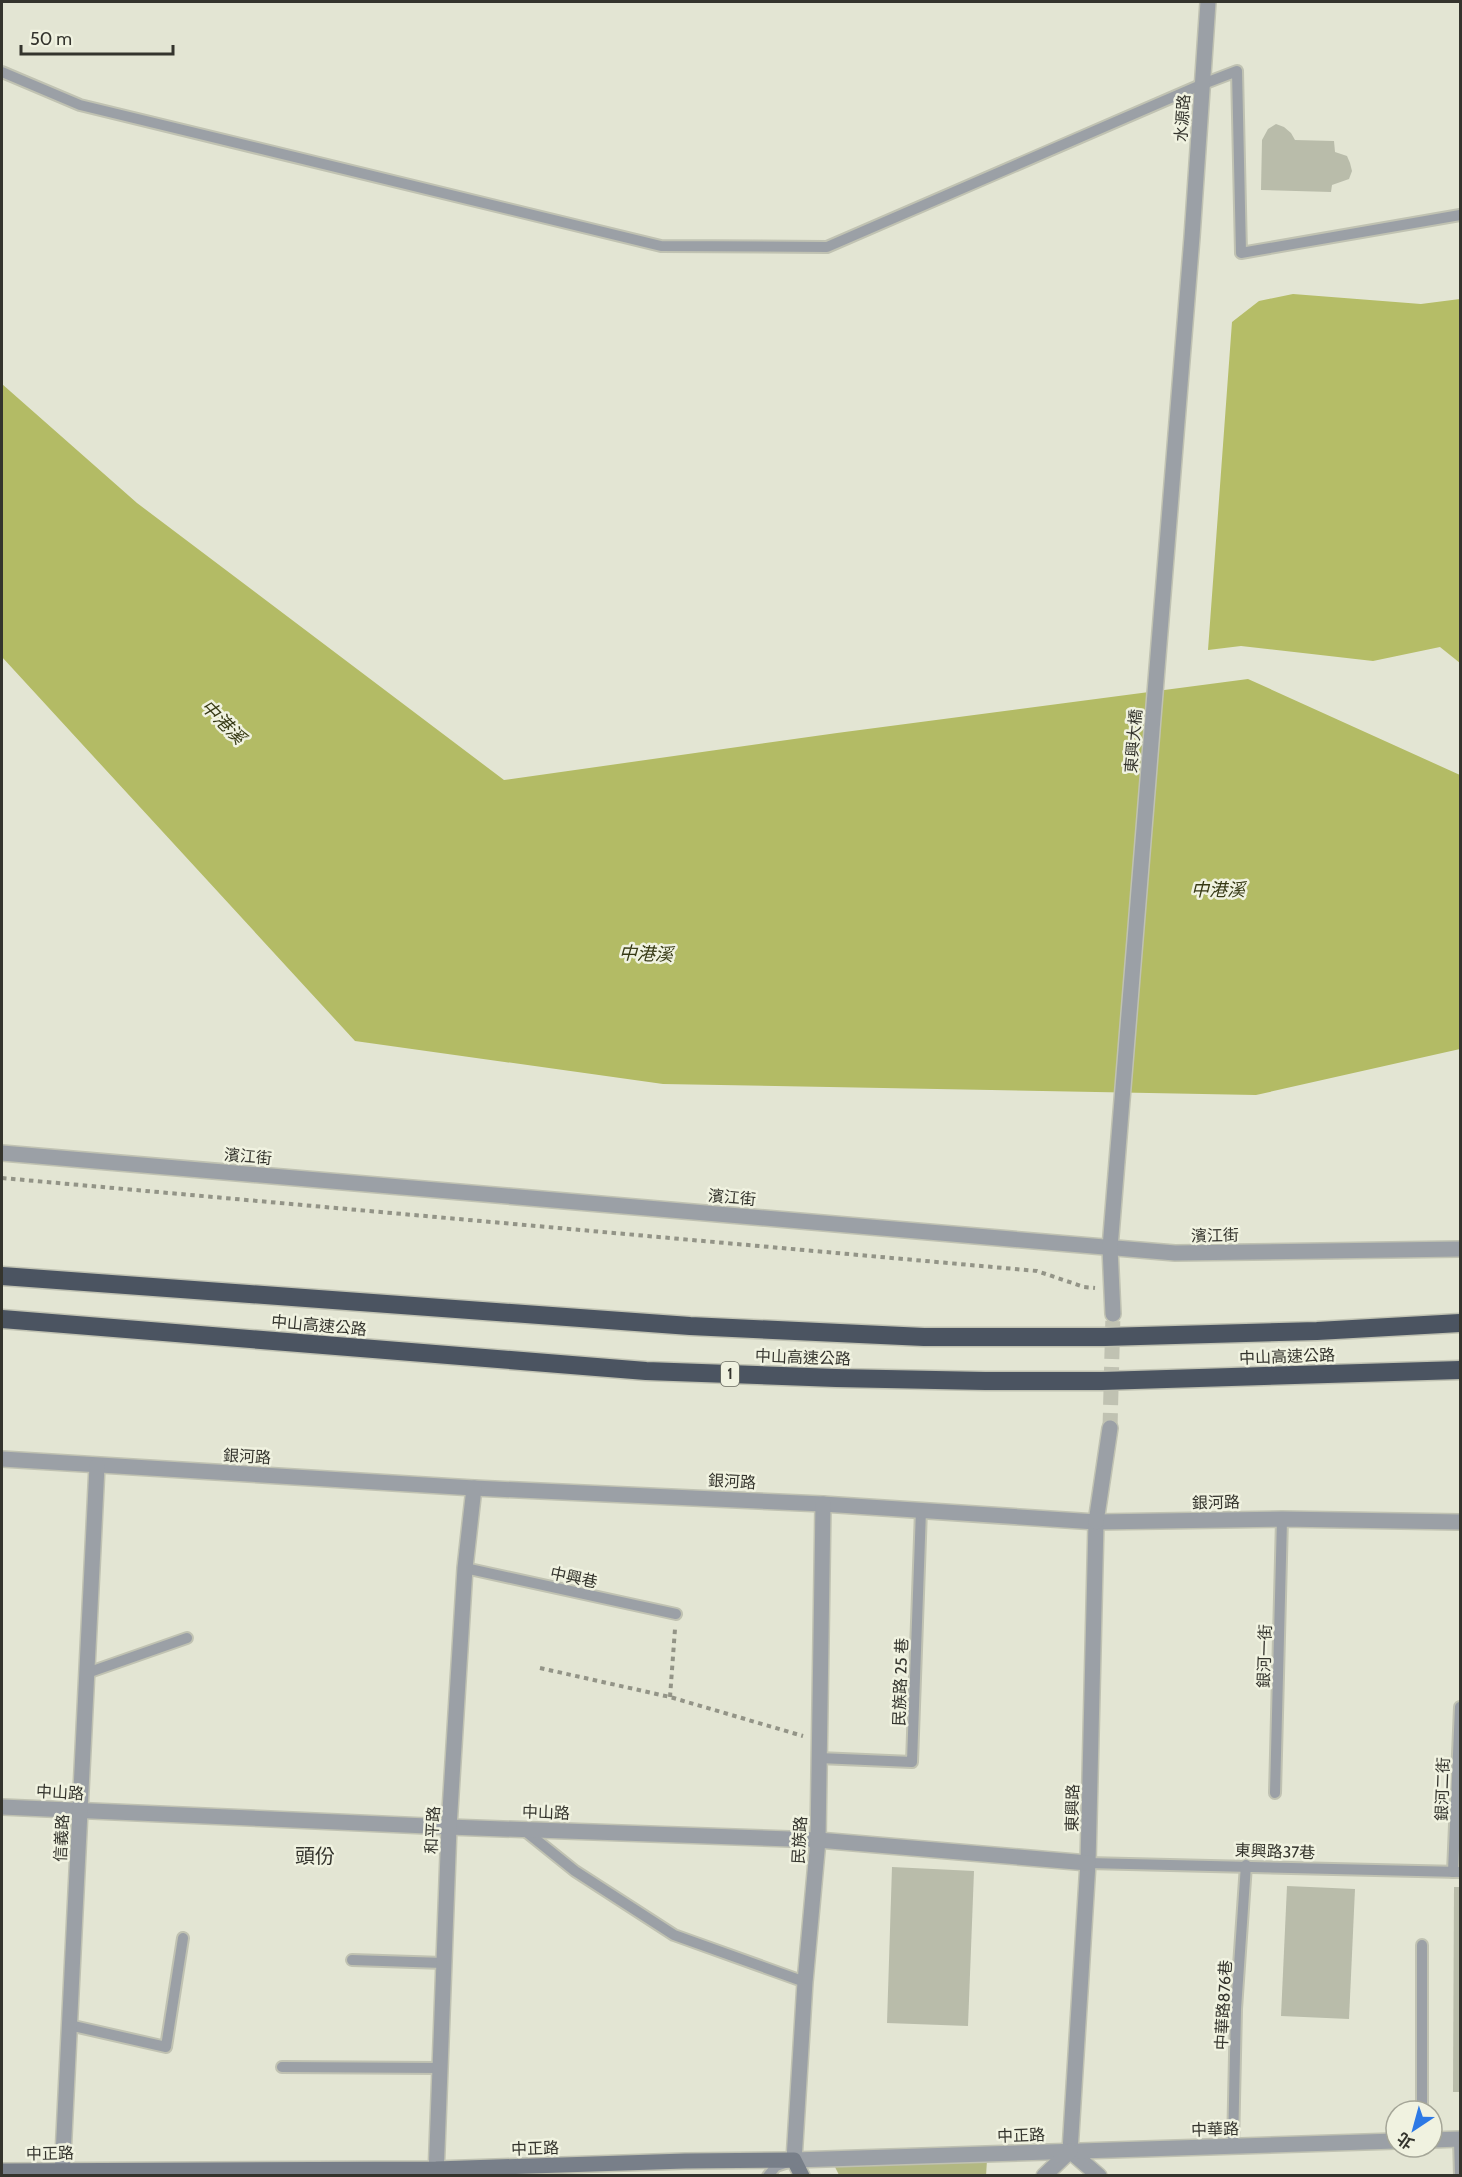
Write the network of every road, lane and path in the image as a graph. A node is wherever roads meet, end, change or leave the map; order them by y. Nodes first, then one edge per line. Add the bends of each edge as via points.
1 (1208, 2) edge
2 (2, 72) edge
3 (1203, 84) junction
4 (1461, 215) edge
5 (1192, 237) joint
6 (2, 1153) edge
7 (2, 1178) edge
8 (1110, 1248) junction
9 (1461, 1249) edge
10 (2, 1276) edge
11 (1113, 1290) junction
12 (1113, 1314) tunnel mouth
13 (2, 1319) edge
14 (1461, 1323) edge
15 (1461, 1370) edge
16 (1110, 1428) tunnel mouth
17 (2, 1460) edge
18 (97, 1466) junction
19 (474, 1488) junction
20 (823, 1504) junction
21 (921, 1510) junction
22 (1282, 1519) junction
23 (1096, 1522) junction
24 (1461, 1522) edge
25 (465, 1568) junction
26 (676, 1614) joint
27 (187, 1638) dead end
28 (540, 1668) dead end
29 (87, 1672) junction
30 (670, 1697) junction
31 (1461, 1707) edge
32 (819, 1740) junction
33 (819, 1758) junction
34 (1275, 1793) dead end
35 (2, 1807) edge
36 (81, 1811) junction
37 (449, 1827) junction
38 (524, 1830) junction
39 (818, 1840) junction
40 (1088, 1863) junction
41 (1246, 1865) junction
42 (1457, 1872) edge
43 (183, 1938) dead end
44 (1422, 1945) dead end
45 (352, 1960) dead end
46 (444, 1964) junction
47 (805, 1982) junction
48 (69, 2025) junction
49 (282, 2067) dead end
50 (440, 2068) junction
51 (1422, 2099) edge
52 (1460, 2139) edge
53 (1444, 2140) edge
54 (1384, 2141) edge
55 (1233, 2146) junction
56 (1070, 2151) junction
57 (794, 2160) junction
58 (2, 2171) edge
59 (436, 2172) edge
60 (62, 2173) edge
61 (768, 2175) edge
62 (802, 2175) edge
63 (1044, 2175) edge
64 (1099, 2175) edge
65 (1460, 2175) edge

1 - 3 street, 水源路
2 - 3 lane via 80,105 661,246 827,248
3 - 4 lane via 1237,71 1241,253
3 - 5 street, 水源路
5 - 8 street, 東興大橋
6 - 8 street, 濱江街
7 - 11 path via 1037,1271 1084,1287
8 - 9 street, 濱江街 via 1175,1253
8 - 11 street, 東興大橋
10 - 14 highway, 中山高速公路, bridge via 690,1326 924,1336 1105,1337
11 - 12 street, 東興大橋
13 - 15 highway, 中山高速公路 / 1, bridge via 646,1371 836,1378 1102,1381
16 - 23 street, 東興路
17 - 18 street, 銀河路
18 - 19 street, 銀河路
18 - 29 street, 信義路
19 - 20 street, 銀河路
19 - 25 street, 和平路
20 - 21 street, 銀河路
20 - 32 street, 民族路
21 - 23 street, 銀河路
21 - 33 lane, 民族路 25 巷 via 912,1762
22 - 23 street, 銀河路
22 - 24 street, 銀河路
22 - 34 lane, 銀河一街
23 - 40 street, 東興路
25 - 26 lane, 中興巷
25 - 37 street, 和平路
26 - 30 path
27 - 29 lane
28 - 30 path
29 - 36 street, 信義路
30 - 32 path
31 - 42 lane, 銀河二街
32 - 33 street, 民族路
33 - 39 street, 民族路
35 - 36 street, 中山路
36 - 37 street, 中山路
36 - 48 street, 信義路
37 - 38 street, 中山路
37 - 46 street, 和平路
38 - 39 street, 中山路
38 - 47 lane via 575,1872 674,1935
39 - 40 street, 中山路
39 - 47 street, 民族路
40 - 41 lane, 東興路37巷
40 - 56 street, 東興路
41 - 42 lane, 東興路37巷
41 - 55 lane, 中華路876巷 via 1236,2009
43 - 48 lane via 166,2047
44 - 51 lane
45 - 46 lane
46 - 50 street, 和平路
47 - 57 street, 民族路
48 - 60 street, 信義路
49 - 50 lane
50 - 59 street, 和平路
52 - 53 street
52 - 65 lane
54 - 55 street, 中華路
55 - 56 street, 中華路
56 - 57 street, 中正路
56 - 63 street
56 - 64 street
57 - 59 main road, 中正路
57 - 61 lane via 776,2166
57 - 62 main road
58 - 60 main road, 中正路
59 - 60 main road, 中正路

